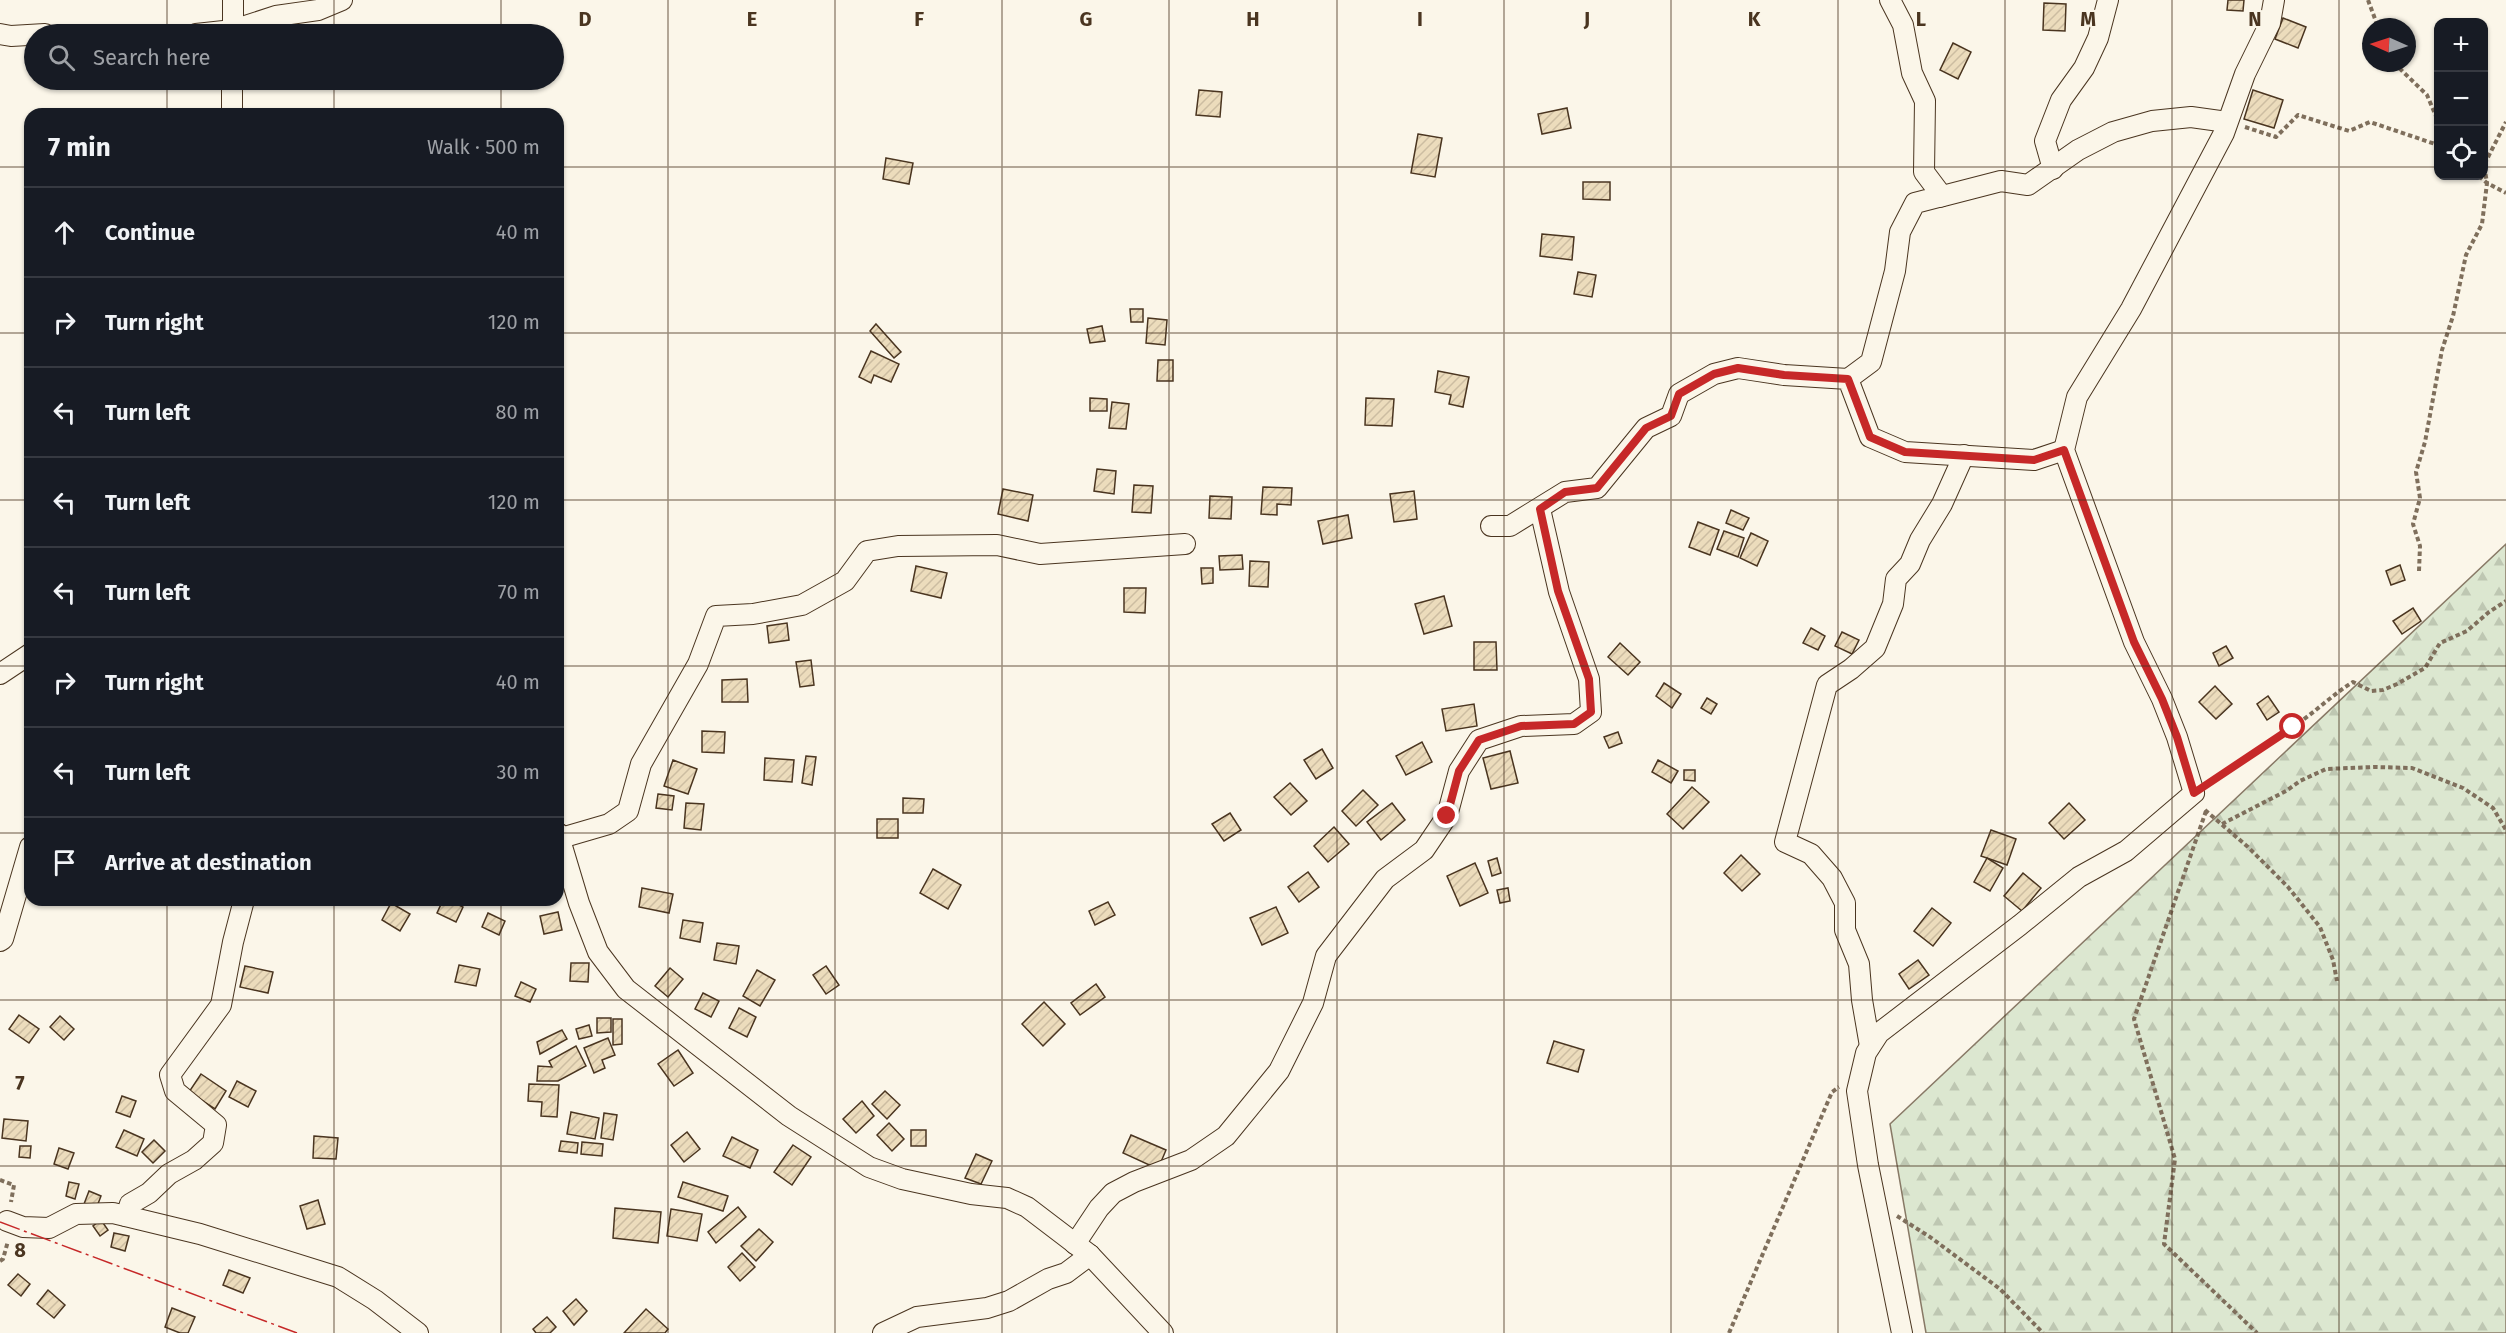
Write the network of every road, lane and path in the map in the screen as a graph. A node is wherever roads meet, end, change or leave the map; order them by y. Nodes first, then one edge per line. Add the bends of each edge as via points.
1 (233, 0) edge
2 (342, 0) edge
3 (1890, 0) edge
4 (2108, 0) edge
5 (2274, 0) edge
6 (2368, 0) edge
7 (2375, 18) edge
8 (233, 24) edge
9 (254, 24) edge
10 (0, 34) edge
11 (24, 35) edge
12 (2403, 72) edge
13 (232, 90) edge
14 (232, 108) edge
15 (2434, 110) edge
16 (2227, 122) junction
17 (2506, 122) edge
18 (2434, 143) edge
19 (2053, 169) junction
20 (2484, 180) edge
21 (2487, 183) junction
22 (2506, 193) edge
23 (1939, 197) junction
24 (1848, 379) junction
25 (2064, 450) junction
26 (1964, 455) junction
27 (1540, 509) junction
28 (1491, 526) dead end
29 (1185, 544) dead end
30 (2419, 571) dead end
31 (2506, 601) edge
32 (24, 658) edge
33 (0, 674) edge
34 (2194, 793) junction
35 (2206, 811) junction
36 (2222, 824) junction
37 (2506, 830) edge
38 (564, 834) edge
39 (564, 852) edge
40 (24, 867) edge
41 (242, 906) edge
42 (0, 941) edge
43 (2337, 981) dead end
44 (1870, 1046) junction
45 (1863, 1068) junction
46 (1877, 1212) junction
47 (126, 1216) junction
48 (7, 1221) dead end
49 (1082, 1249) junction
50 (418, 1333) edge
51 (883, 1333) edge
52 (1163, 1333) edge
53 (1729, 1333) edge
54 (1902, 1333) edge
55 (2043, 1333) edge
56 (2257, 1333) edge

1 - 8 street
2 - 9 street via 318,10 276,16
3 - 23 street via 1903,25 1912,74 1925,101 1924,172 1942,196
4 - 19 street via 2084,68 2061,100 2045,141
5 - 16 street via 2270,23
6 - 7 path
10 - 11 street
12 - 15 path via 2427,95
13 - 14 street
16 - 18 path via 2276,137 2298,116 2349,131 2370,122
16 - 19 street via 2191,117 2152,121 2113,132
16 - 25 street via 2131,309 2077,397
17 - 21 path via 2484,165
19 - 23 street via 2028,185 2001,181
20 - 21 path
21 - 22 path
21 - 30 path via 2482,224 2466,255 2416,472 2420,498 2413,524 2420,546
23 - 24 street via 1915,203 1900,231 1895,270 1870,362
24 - 26 street via 1870,437 1905,452
24 - 27 street via 1738,368 1714,374 1679,394 1671,416 1646,428 1597,488 1565,492
25 - 26 street via 2034,460
25 - 34 street via 2134,642 2177,737
26 - 44 street via 1910,564 1896,579 1893,604 1875,648 1827,685 1785,842 1811,854 1832,878 1845,903 1845,930 1860,964
27 - 28 street via 1510,526
27 - 49 street via 1558,591 1589,679 1591,712 1574,724 1521,726 1479,740 1459,771 1447,816 1424,850 1385,879 1326,956 1313,1003 1273,1079 1226,1136 1191,1160 1113,1193 1099,1208
29 - 38 street via 1040,554 997,545 867,551 845,581 802,605 716,616 698,664 641,764 628,811 609,824
31 - 34 path via 2467,631 2440,643 2425,668 2383,690 2371,691 2353,682
32 - 33 street
34 - 35 path
34 - 44 street via 2126,851 2079,876 1880,1032
35 - 36 path
35 - 56 path via 2134,1019 2175,1159 2164,1244
36 - 37 path via 2326,769 2374,767 2412,768 2463,788 2493,808
36 - 43 path via 2288,887 2320,927
39 - 49 street via 598,952 626,989 789,1116 869,1167 902,1179 1007,1198 1027,1207
40 - 42 street
41 - 47 street via 221,1005 170,1075 175,1091 216,1125 213,1143 130,1204
44 - 45 street
45 - 46 street via 1857,1091
45 - 53 path via 1832,1092
46 - 54 street
46 - 55 path via 1900,1217 1939,1243 2000,1289
47 - 48 street via 76,1214 49,1228 22,1227
47 - 50 street via 200,1234 338,1277
49 - 51 street via 1066,1273 1009,1301 987,1308 917,1317
49 - 52 street

